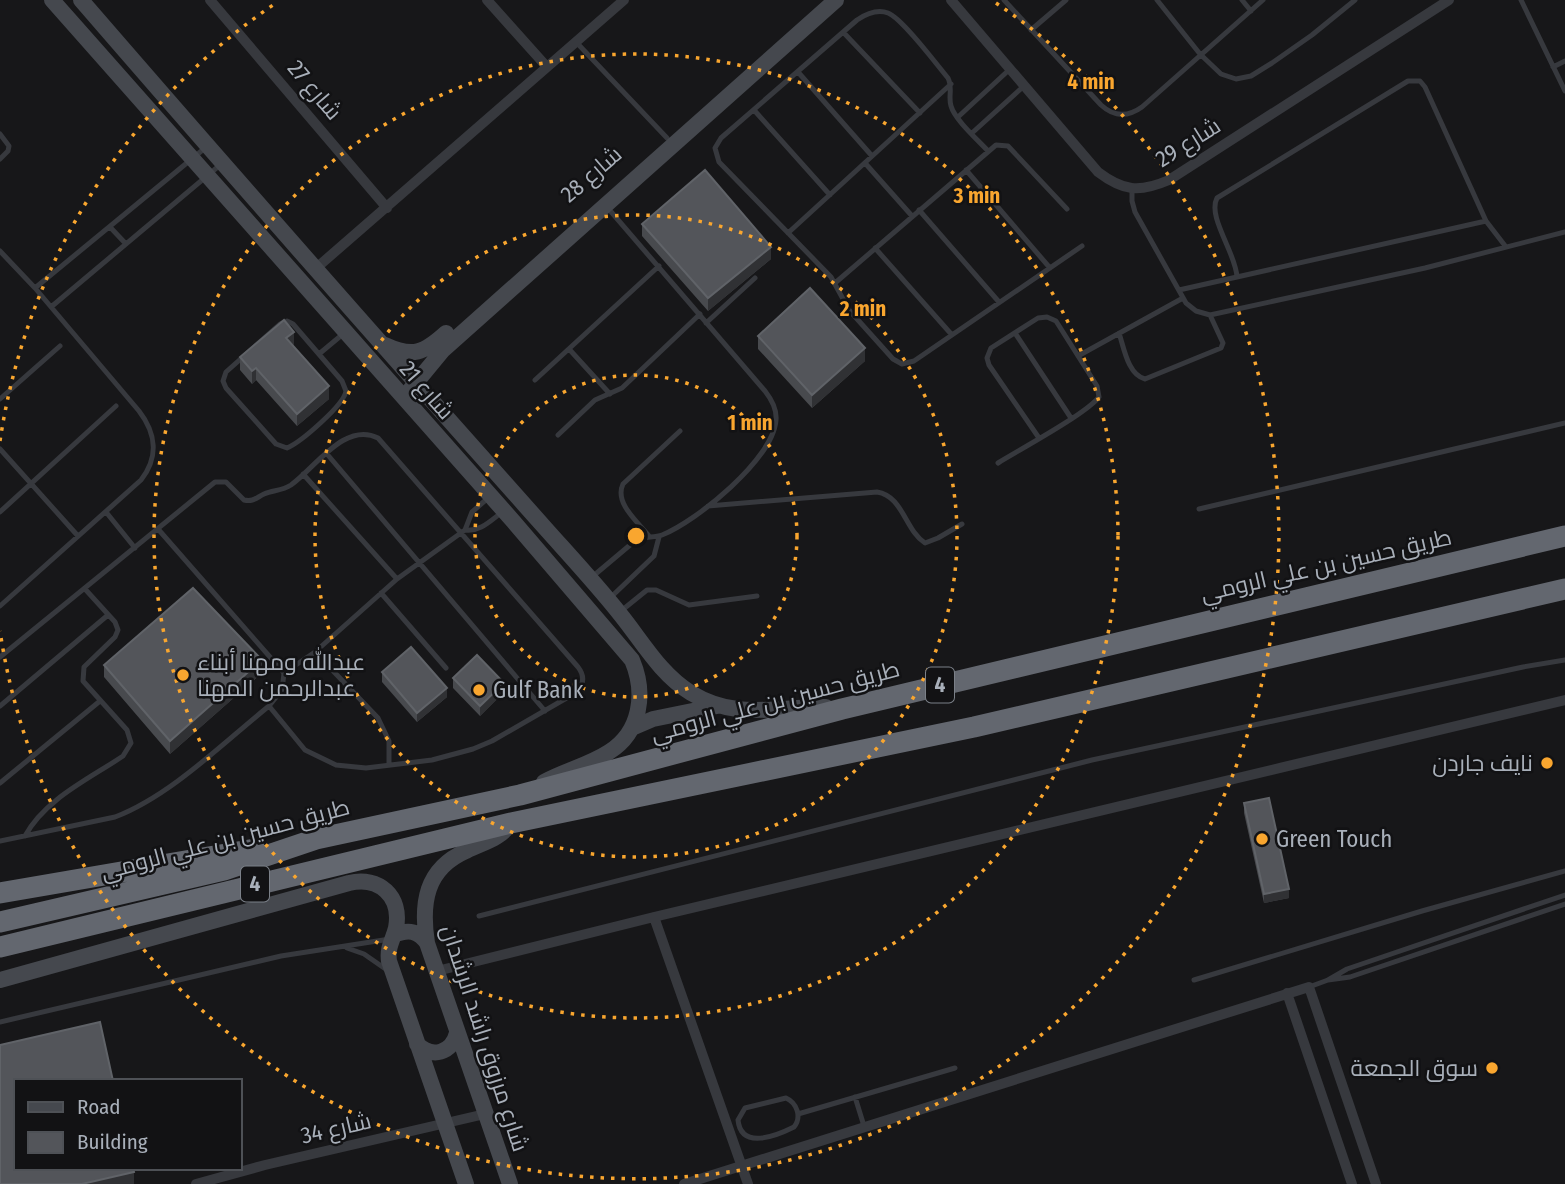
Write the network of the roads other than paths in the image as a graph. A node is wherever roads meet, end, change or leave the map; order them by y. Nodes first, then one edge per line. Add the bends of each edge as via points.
1 (52, 0) edge
2 (81, 0) edge
3 (210, 0) edge
4 (487, 0) edge
5 (624, 0) edge
6 (822, 0) edge
7 (836, 0) edge
8 (951, 0) edge
9 (1004, 0) edge
10 (1066, 0) edge
11 (1157, 0) edge
12 (1242, 0) edge
13 (1263, 0) edge
14 (1449, 0) edge
15 (1521, 0) edge
16 (1350, 2) edge
17 (1251, 11) junction
18 (1031, 30) junction
19 (843, 32) junction
20 (576, 42) junction
21 (1200, 54) junction
22 (1565, 61) edge
23 (547, 67) junction
24 (1553, 67) junction
25 (1010, 69) junction
26 (798, 72) junction
27 (951, 84) junction
28 (1024, 85) junction
29 (1565, 91) edge
30 (754, 110) junction
31 (920, 113) junction
32 (958, 117) junction
33 (0, 134) edge
34 (972, 134) junction
35 (667, 138) junction
36 (207, 146) junction
37 (988, 151) junction
38 (872, 156) junction
39 (193, 158) junction
40 (0, 159) edge
41 (222, 163) junction
42 (865, 163) junction
43 (966, 170) junction
44 (207, 175) junction
45 (1132, 189) junction
46 (830, 195) junction
47 (605, 205) junction
48 (387, 208) junction
49 (1068, 209) dead end
50 (919, 211) junction
51 (912, 216) junction
52 (1486, 221) junction
53 (110, 227) junction
54 (1565, 232) edge
55 (788, 233) junction
56 (125, 244) junction
57 (1082, 246) dead end
58 (1507, 247) junction
59 (875, 248) junction
60 (0, 251) edge
61 (659, 266) junction
62 (1051, 268) junction
63 (314, 270) junction
64 (1237, 277) junction
65 (755, 278) dead end
66 (835, 283) junction
67 (35, 288) junction
68 (1179, 290) junction
69 (1183, 298) junction
70 (999, 303) junction
71 (51, 307) junction
72 (700, 314) junction
73 (1210, 315) junction
74 (706, 323) junction
75 (345, 332) junction
76 (1015, 333) junction
77 (1119, 333) junction
78 (952, 335) junction
79 (379, 343) junction
80 (60, 346) dead end
81 (569, 349) junction
82 (319, 354) junction
83 (1078, 356) junction
84 (535, 380) dead end
85 (415, 383) junction
86 (610, 394) junction
87 (404, 398) junction
88 (0, 399) edge
89 (116, 406) dead end
90 (1071, 418) junction
91 (1565, 423) edge
92 (680, 431) dead end
93 (558, 435) dead end
94 (1039, 438) junction
95 (0, 449) edge
96 (327, 454) junction
97 (998, 463) dead end
98 (303, 474) junction
99 (31, 483) junction
100 (490, 496) junction
101 (708, 506) junction
102 (1199, 509) dead end
103 (503, 511) junction
104 (0, 512) edge
105 (106, 512) junction
106 (962, 524) dead end
107 (158, 529) junction
108 (462, 531) junction
109 (78, 536) junction
110 (649, 536) junction
111 (1565, 536) edge
112 (659, 537) junction
113 (135, 548) junction
114 (420, 561) junction
115 (397, 579) junction
116 (590, 579) junction
117 (85, 589) junction
118 (382, 593) junction
119 (1558, 593) edge
120 (757, 596) dead end
121 (0, 606) edge
122 (614, 606) junction
123 (108, 615) junction
124 (634, 631) junction
125 (620, 645) junction
126 (314, 652) junction
127 (0, 657) edge
128 (1565, 660) edge
129 (446, 668) dead end
130 (284, 673) junction
131 (1565, 700) edge
132 (100, 701) junction
133 (1, 704) edge
134 (269, 706) junction
135 (719, 706) junction
136 (842, 709) junction
137 (545, 711) junction
138 (632, 728) junction
139 (389, 765) junction
140 (0, 783) edge
141 (520, 795) junction
142 (511, 823) junction
143 (25, 836) junction
144 (316, 839) junction
145 (0, 841) edge
146 (1565, 871) edge
147 (0, 893) edge
148 (1565, 895) edge
149 (1565, 904) edge
150 (479, 916) dead end
151 (654, 917) junction
152 (116, 918) junction
153 (0, 922) edge
154 (392, 937) junction
155 (428, 943) junction
156 (0, 947) edge
157 (340, 947) junction
158 (0, 958) edge
159 (437, 971) junction
160 (393, 976) junction
161 (0, 980) edge
162 (1194, 980) dead end
163 (1328, 980) junction
164 (1309, 987) junction
165 (1287, 993) junction
166 (0, 1022) edge
167 (457, 1033) junction
168 (417, 1044) junction
169 (955, 1068) dead end
170 (855, 1097) junction
171 (485, 1114) junction
172 (798, 1114) junction
173 (445, 1124) junction
174 (864, 1126) junction
175 (741, 1164) junction
176 (196, 1184) edge
177 (466, 1184) edge
178 (510, 1184) edge
179 (684, 1184) edge
180 (748, 1184) edge
181 (1352, 1184) edge
182 (1376, 1184) edge

1 - 39 street, شارع 21
2 - 36 street, شارع 21
3 - 48 street, شارع 27
4 - 23 street
5 - 20 street
6 - 35 street, شارع 28
7 - 47 street, شارع 28
8 - 25 street
9 - 18 lane
10 - 18 lane
11 - 21 lane
12 - 17 lane
13 - 17 lane
14 - 45 street, شارع 29 via 1169,180 1151,188
15 - 24 lane
16 - 21 lane via 1292,49 1244,78 1221,74
17 - 21 lane
18 - 21 lane via 1101,105 1118,114 1142,107
19 - 26 lane
19 - 27 lane via 870,13 891,14
19 - 31 lane
20 - 23 street
20 - 35 lane
22 - 24 lane
23 - 48 street
24 - 29 lane
25 - 28 street
25 - 32 lane
26 - 30 lane
26 - 38 lane
27 - 31 lane
27 - 32 lane via 950,103
28 - 34 lane
28 - 45 street via 1098,172 1113,184
30 - 46 lane
30 - 55 lane via 717,143 715,155
31 - 38 lane
32 - 34 lane
33 - 40 lane via 9,146
34 - 37 lane
35 - 79 street, شارع 28 via 434,344 405,353
36 - 39 lane
36 - 41 street, شارع 21
37 - 43 lane
37 - 49 lane via 996,145 1008,146
38 - 42 lane
39 - 44 street, شارع 21
39 - 53 lane
41 - 44 lane
41 - 63 street, شارع 21
42 - 46 lane
42 - 51 lane
43 - 50 lane
43 - 62 lane
44 - 56 lane
44 - 75 street, شارع 21
45 - 68 lane via 1135,212
46 - 55 lane
47 - 61 lane
47 - 85 street, شارع 28 via 443,350
48 - 63 street
50 - 51 lane
50 - 70 lane
51 - 59 lane
52 - 58 lane
52 - 64 lane
52 - 64 lane via 1425,87 1412,80 1217,198 1214,211
53 - 56 lane
53 - 67 lane
54 - 58 lane
55 - 66 lane
56 - 71 lane
57 - 62 lane
58 - 73 lane
59 - 66 lane
59 - 78 lane
60 - 67 lane
61 - 72 lane
61 - 81 lane
62 - 70 lane
63 - 79 street, شارع 21
64 - 68 lane
65 - 74 lane
66 - 78 lane via 849,310 897,362 911,363
67 - 71 lane
68 - 69 lane
69 - 73 lane via 1190,307
69 - 77 lane
70 - 78 lane
71 - 105 lane via 139,411 153,436 153,455 146,473
72 - 74 lane
72 - 86 lane
73 - 77 lane via 1221,348 1149,378 1135,375
74 - 101 lane via 771,398 777,420 761,456
75 - 82 lane
75 - 87 street, شارع 21
76 - 83 lane via 1038,318 1051,317
76 - 90 lane
76 - 94 lane via 992,348 988,362
77 - 83 lane
79 - 85 street, شارع 21
80 - 88 lane
81 - 84 lane
81 - 86 lane
82 - 82 lane via 293,324 283,322 224,377 226,388 282,448 297,442 345,396 345,385
83 - 90 lane via 1099,393 1095,402
85 - 87 street, شارع 28
85 - 116 street, شارع 21
86 - 93 lane via 595,400
87 - 100 street, شارع 21
89 - 99 lane
90 - 94 lane
91 - 102 lane
92 - 110 lane via 620,490 621,501
94 - 97 lane
95 - 99 lane
96 - 98 lane
96 - 108 lane via 355,434 378,438
96 - 114 lane
98 - 107 lane via 290,486 251,501 241,499 226,482 215,482
98 - 115 lane
99 - 104 lane
99 - 109 lane
100 - 103 street, شارع 21
100 - 108 lane via 472,512
101 - 106 lane via 877,492 893,500 925,543
101 - 112 lane
103 - 108 lane via 482,527
103 - 125 street, شارع 21
105 - 109 lane
105 - 113 lane
107 - 113 lane
107 - 130 lane
108 - 114 lane
108 - 137 lane via 581,672 583,683 577,692
109 - 121 lane
110 - 112 lane
110 - 116 lane via 636,540
111 - 136 highway, طريق حسين بن علي الرومي / 4
112 - 122 lane via 654,556
113 - 117 lane
114 - 115 lane
114 - 137 lane
115 - 118 lane
116 - 122 street, شارع 21
117 - 123 lane
117 - 127 lane
118 - 126 lane
118 - 129 lane
119 - 142 highway, 4 via 974,727
120 - 122 lane via 689,605 647,590
122 - 124 street, شارع 21
123 - 132 lane via 117,634 88,661 82,674
123 - 133 lane
124 - 125 street via 632,643
124 - 135 street, شارع 21 via 676,682
125 - 138 street, شارع 21 via 632,660 640,688
126 - 130 lane
126 - 139 lane via 383,725
128 - 150 lane via 1092,760
130 - 134 lane via 282,690
131 - 151 street
132 - 140 lane
132 - 143 lane via 130,734 130,748 49,806
134 - 139 lane via 314,756 347,767
134 - 143 lane via 138,807 98,822
135 - 136 street, شارع 21 via 752,711
135 - 138 street via 653,719
136 - 141 highway, طريق حسين بن علي الرومي / 4
137 - 139 lane via 473,749
138 - 141 street via 611,751
141 - 144 highway, طريق حسين بن علي الرومي / 4
142 - 152 highway, 4
142 - 155 street, شارع مرزوق راشد الرشدان via 495,839 464,851 438,872 424,909
143 - 145 lane
144 - 147 highway
144 - 153 highway, طريق حسين بن علي الرومي / 4 via 214,873
146 - 162 lane
148 - 163 lane via 1347,968
149 - 163 lane via 1350,977
151 - 159 street
151 - 175 street
152 - 156 highway, 4
152 - 158 highway
154 - 155 street via 417,933
154 - 157 lane
154 - 160 street via 388,953
154 - 161 street via 396,908 391,897 372,882 360,881
155 - 159 street, شارع مرزوق راشد الرشدان
157 - 160 lane via 375,960
157 - 166 lane via 281,956
159 - 167 street, شارع مرزوق راشد الرشدان
160 - 168 street
163 - 164 lane
164 - 165 street
164 - 182 street
165 - 174 street
165 - 181 street
167 - 168 street via 452,1045 441,1052 428,1052
167 - 171 street, شارع مرزوق راشد الرشدان
168 - 173 street
169 - 170 lane
170 - 172 lane
170 - 174 lane
171 - 173 street, شارع 34
171 - 178 street, شارع مرزوق راشد الرشدان
172 - 172 lane via 786,1098 745,1108 738,1125 747,1137 757,1139 791,1129 797,1125
173 - 176 street, شارع 34
173 - 177 street
174 - 175 street
175 - 179 street
175 - 180 street

